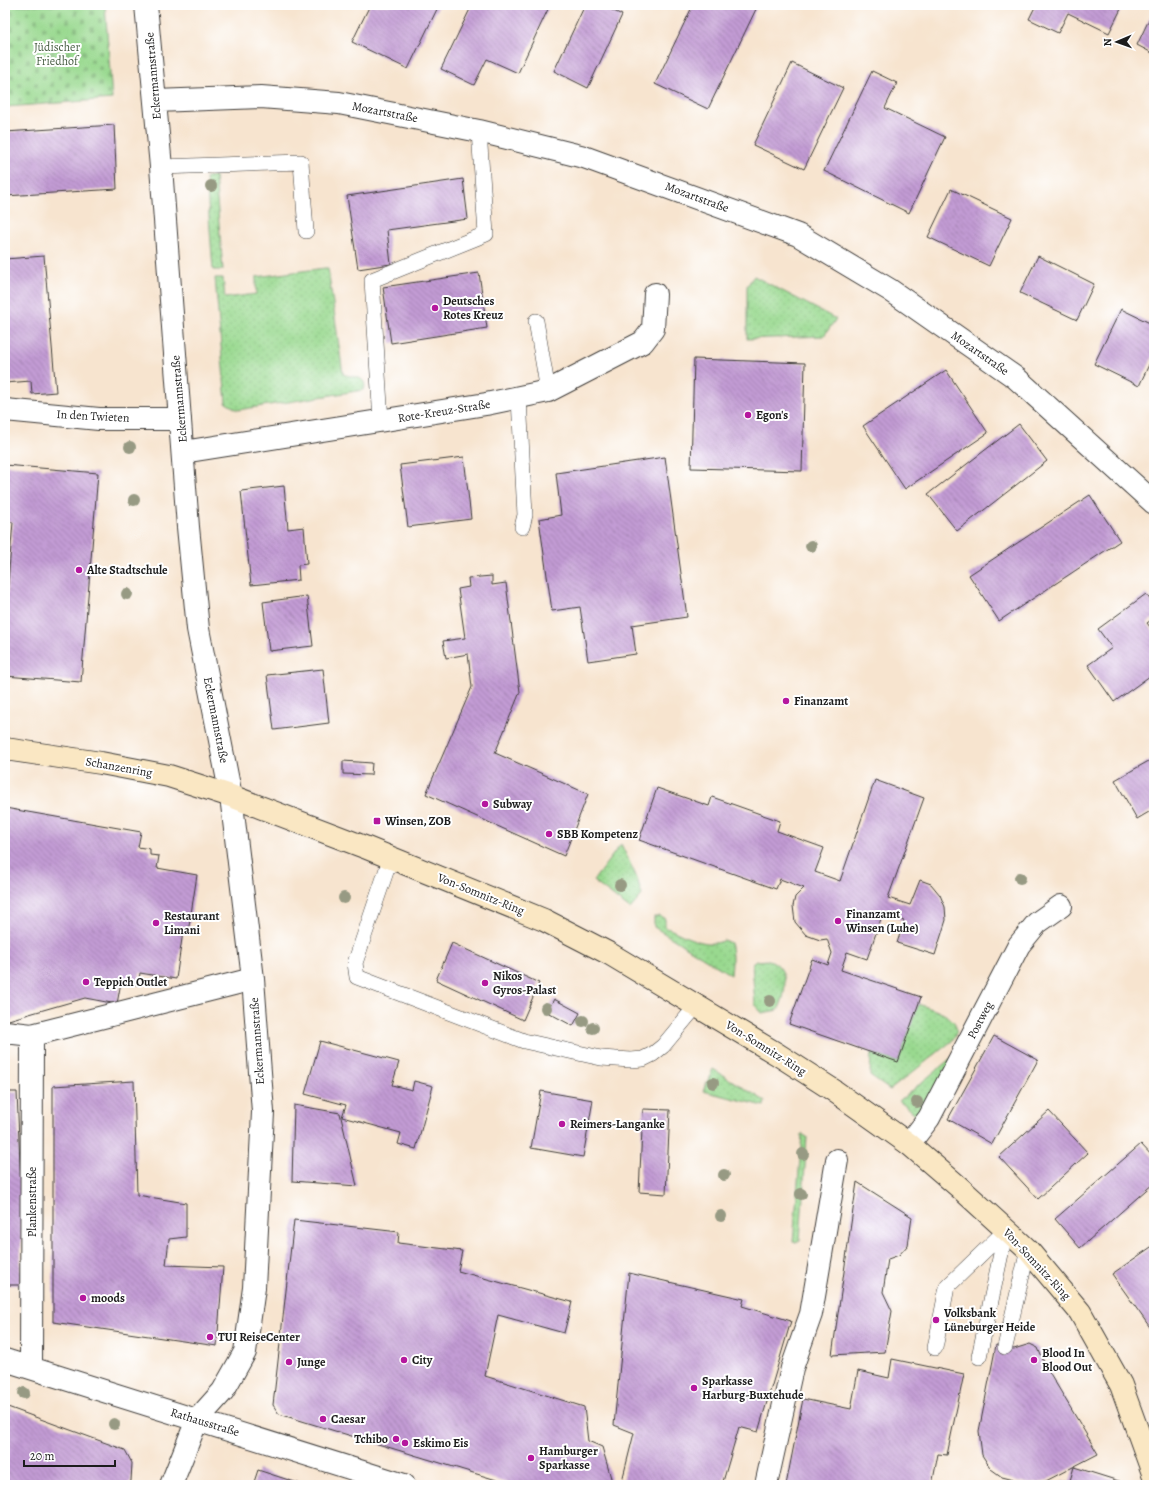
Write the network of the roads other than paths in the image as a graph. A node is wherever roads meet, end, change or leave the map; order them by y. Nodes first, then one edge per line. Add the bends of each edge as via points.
1 (146, 5) edge
2 (156, 101) junction
3 (479, 131) junction
4 (161, 167) junction
5 (306, 231) dead end
6 (655, 294) dead end
7 (536, 321) dead end
8 (548, 391) junction
9 (519, 398) junction
10 (5, 410) edge
11 (180, 419) junction
12 (381, 421) junction
13 (183, 452) junction
14 (1154, 503) edge
15 (522, 527) dead end
16 (5, 749) edge
17 (231, 796) junction
18 (391, 857) junction
19 (1061, 906) dead end
20 (253, 979) junction
21 (697, 1005) junction
22 (5, 1032) edge
23 (32, 1035) junction
24 (909, 1144) junction
25 (837, 1160) dead end
26 (1006, 1230) junction
27 (1028, 1250) junction
28 (1005, 1347) dead end
29 (935, 1348) dead end
30 (979, 1358) dead end
31 (5, 1360) edge
32 (31, 1368) junction
33 (197, 1420) junction
34 (1154, 1476) edge
35 (171, 1485) edge
36 (404, 1485) edge
37 (766, 1485) edge

1 - 2 street, Eckermannstraße
2 - 3 street, Mozartstraße via 261,97 339,103
2 - 4 street, Eckermannstraße
3 - 12 lane via 486,234 372,280
3 - 14 street, Mozartstraße via 584,157 798,235 890,290 1016,378
4 - 5 lane via 300,162
4 - 11 street, Eckermannstraße
6 - 8 street, Rote-Kreuz-Straße via 653,329 643,342
7 - 8 lane
8 - 9 street, Rote-Kreuz-Straße
9 - 12 street, Rote-Kreuz-Straße
9 - 15 lane via 525,514
10 - 11 street, In den Twieten via 98,419
11 - 13 street, Eckermannstraße
12 - 13 street, Rote-Kreuz-Straße
13 - 17 street, Eckermannstraße via 198,629
16 - 17 main road, Schanzenring via 169,776
17 - 18 main road, Von-Somnitz-Ring
17 - 20 street, Eckermannstraße
18 - 21 main road, Von-Somnitz-Ring via 544,920 610,954
18 - 21 lane via 355,963 357,977 524,1041 601,1058 631,1060 643,1059 653,1054 663,1046
19 - 24 street, Postweg via 1037,924 1019,945 929,1118
20 - 23 street
20 - 33 street, Eckermannstraße via 262,1112 253,1295 245,1352 223,1391
21 - 24 main road, Von-Somnitz-Ring via 833,1090
22 - 23 street
23 - 32 street, Plankenstraße
24 - 26 main road, Von-Somnitz-Ring
25 - 37 street via 811,1314 792,1368
26 - 27 main road, Von-Somnitz-Ring
26 - 29 lane via 947,1287
26 - 30 lane
27 - 28 lane
27 - 34 main road, Von-Somnitz-Ring via 1080,1312 1110,1365 1121,1385
31 - 32 street, Rathausstraße
32 - 33 street, Rathausstraße
33 - 35 street
33 - 36 street, Rathausstraße

